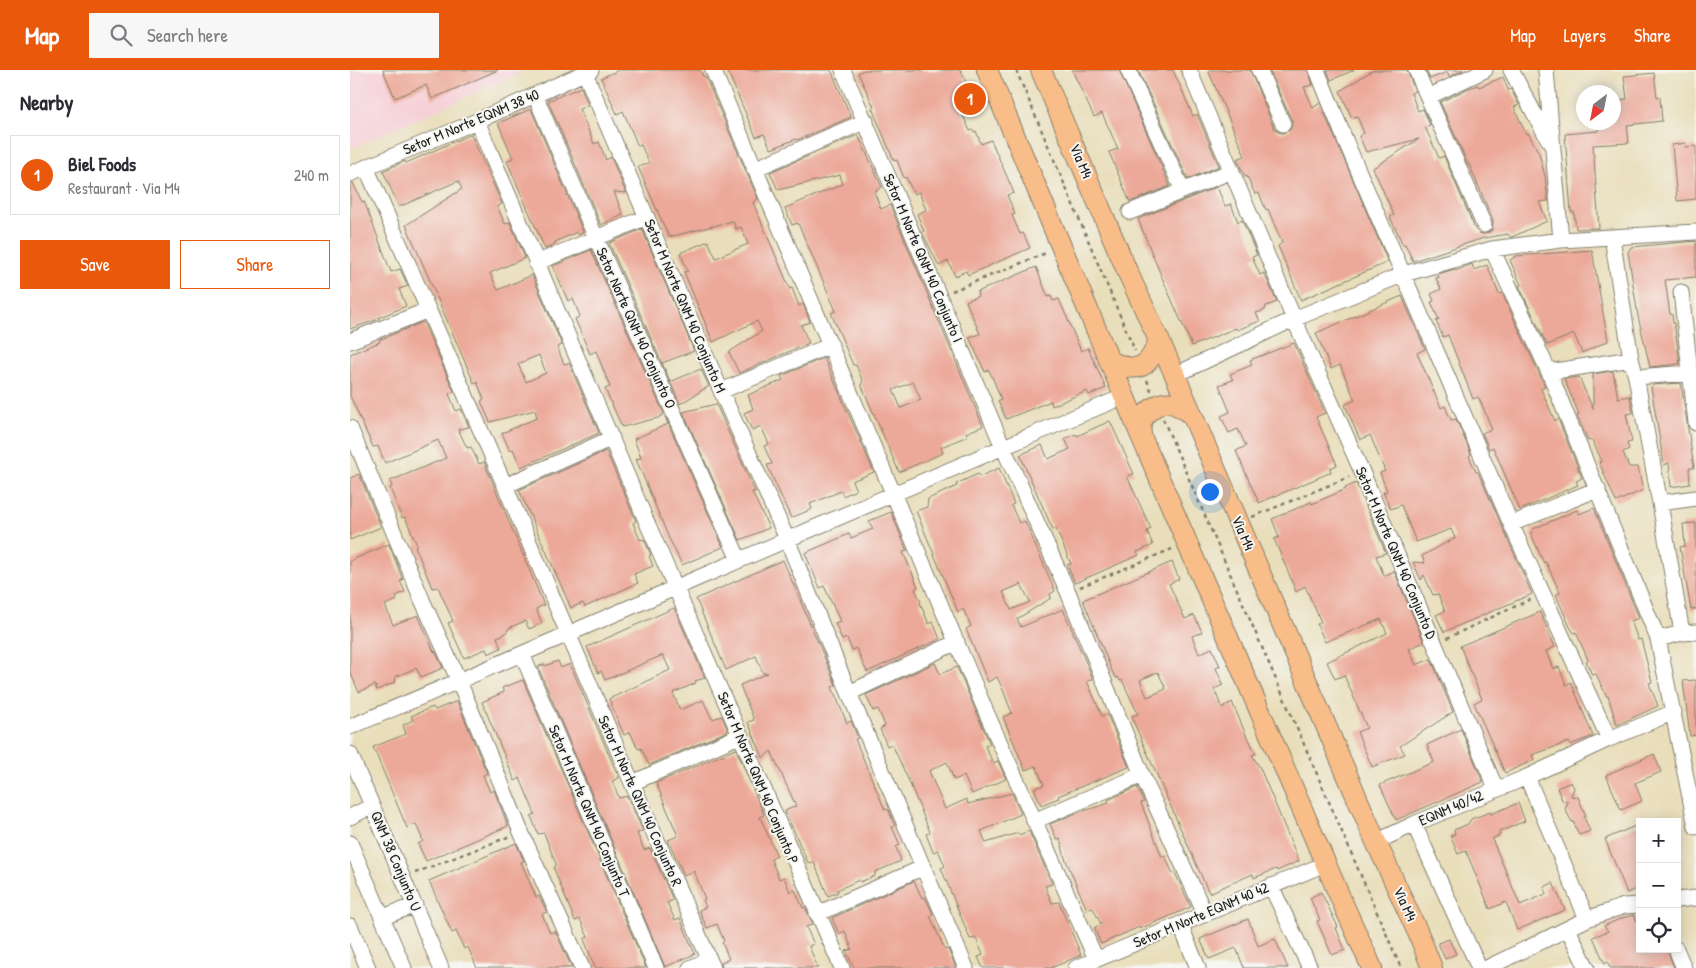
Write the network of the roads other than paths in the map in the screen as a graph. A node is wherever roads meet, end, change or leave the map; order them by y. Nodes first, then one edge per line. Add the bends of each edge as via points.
1 (713, 70) edge
2 (843, 70) edge
3 (987, 70) edge
4 (1041, 70) edge
5 (1128, 70) edge
6 (1189, 70) edge
7 (1259, 70) edge
8 (1317, 70) edge
9 (1416, 70) edge
10 (1485, 70) edge
11 (1511, 70) edge
12 (1546, 70) edge
13 (588, 71) edge
14 (535, 95) junction
15 (1428, 97) junction
16 (477, 121) junction
17 (866, 122) junction
18 (1284, 124) dead end
19 (1551, 145) junction
20 (366, 166) junction
21 (754, 169) junction
22 (1232, 172) junction
23 (350, 174) edge
24 (1183, 191) junction
25 (1130, 212) dead end
26 (647, 217) junction
27 (1484, 226) dead end
28 (1696, 232) edge
29 (1612, 236) junction
30 (596, 238) junction
31 (1561, 240) junction
32 (1492, 249) junction
33 (536, 263) junction
34 (1404, 274) junction
35 (1681, 292) dead end
36 (428, 310) junction
37 (1294, 319) junction
38 (1159, 339) junction
39 (350, 342) edge
40 (831, 345) junction
41 (1630, 359) junction
42 (1110, 361) junction
43 (1549, 372) junction
44 (1690, 373) junction
45 (1175, 375) junction
46 (1636, 377) junction
47 (721, 392) junction
48 (1125, 396) junction
49 (1192, 415) junction
50 (1696, 423) edge
51 (350, 428) edge
52 (1141, 436) junction
53 (612, 438) junction
54 (1002, 446) junction
55 (505, 486) junction
56 (1598, 489) junction
57 (894, 494) junction
58 (1696, 498) edge
59 (1660, 504) junction
60 (1512, 524) junction
61 (787, 539) junction
62 (739, 560) junction
63 (676, 587) junction
64 (1689, 633) edge
65 (567, 634) junction
66 (1658, 639) junction
67 (958, 642) junction
68 (522, 654) junction
69 (459, 681) junction
70 (849, 693) junction
71 (1674, 712) junction
72 (350, 727) edge
73 (739, 736) junction
74 (1609, 739) junction
75 (350, 754) edge
76 (1142, 775) junction
77 (1527, 777) junction
78 (632, 783) junction
79 (1496, 789) junction
80 (372, 806) junction
81 (350, 817) edge
82 (1034, 820) junction
83 (1414, 824) junction
84 (1696, 827) edge
85 (1376, 842) junction
86 (350, 843) edge
87 (1325, 864) junction
88 (924, 867) junction
89 (1272, 886) junction
90 (1696, 898) edge
91 (1681, 900) edge
92 (415, 905) junction
93 (1636, 905) edge
94 (817, 914) junction
95 (1205, 914) junction
96 (383, 917) junction
97 (1587, 919) junction
98 (1180, 924) junction
99 (350, 926) edge
100 (1568, 929) junction
101 (1678, 953) edge
102 (1096, 959) junction
103 (711, 964) edge
104 (368, 968) edge
105 (404, 968) edge
106 (441, 968) edge
107 (582, 968) edge
108 (656, 968) edge
109 (690, 968) edge
110 (842, 968) edge
111 (966, 968) edge
112 (1076, 968) edge
113 (1198, 968) edge
114 (1310, 968) edge
115 (1372, 968) edge
116 (1432, 968) edge
117 (1479, 968) edge
118 (1487, 968) edge
119 (1586, 968) edge
120 (1684, 968) edge

1 - 21 street
2 - 17 street, Setor M Norte QNM 40 Conjunto I
3 - 42 main road
4 - 38 main road, Via M4
5 - 24 street
6 - 22 street, Setor M Norte QNM 40 Conjunto D
7 - 18 street
8 - 34 street
9 - 15 street
10 - 15 street
11 - 19 street
12 - 19 street
13 - 14 street, Setor M Norte EQNM 38 40
13 - 26 street, Setor M Norte QNM 40 Conjunto M
14 - 16 street, Setor M Norte EQNM 38 40
14 - 30 street, Setor Norte QNM 40 Conjunto O
15 - 27 street
16 - 20 street, Setor M Norte EQNM 38 40
16 - 33 street, Setor M Norte QNM 40 Conjunto P
17 - 21 street
17 - 54 street, Setor M Norte QNM 40 Conjunto I
19 - 31 street
20 - 23 street, Setor M Norte EQNM 38 40
20 - 36 street, Setor M Norte QNM 40 Conjunto R
21 - 40 street
22 - 24 street
22 - 37 street, Setor M Norte QNM 40 Conjunto D
24 - 25 street
26 - 30 street
26 - 47 street, Setor M Norte QNM 40 Conjunto M
28 - 29 street
29 - 31 street
29 - 41 street
30 - 33 street
30 - 62 street, Setor Norte QNM 40 Conjunto O
31 - 32 street
32 - 34 street
32 - 43 street
33 - 53 street, Setor M Norte QNM 40 Conjunto P
34 - 37 street
34 - 60 street
35 - 44 street
36 - 39 street
36 - 55 street, Setor M Norte QNM 40 Conjunto R
37 - 45 street
37 - 79 street, Setor M Norte QNM 40 Conjunto D
38 - 42 main road via 1149,360 1141,366 1130,369
38 - 45 main road, Via M4
40 - 47 street
40 - 57 street
41 - 43 street
41 - 46 street
42 - 48 main road
43 - 56 street
44 - 46 street
44 - 50 street
45 - 49 main road, Via M4
46 - 59 street
47 - 61 street, Setor M Norte QNM 40 Conjunto M
48 - 52 main road
48 - 54 street
49 - 52 main road via 1170,402 1157,406 1146,414 1141,424
49 - 85 main road, Via M4
51 - 69 street
52 - 87 main road
53 - 55 street
53 - 63 street, Setor M Norte QNM 40 Conjunto P
54 - 57 street
54 - 76 street, Setor M Norte QNM 40 Conjunto I via 1068,592
55 - 65 street, Setor M Norte QNM 40 Conjunto R
56 - 60 street
56 - 66 street
57 - 61 street
57 - 67 street
58 - 59 street
59 - 64 street
60 - 74 street
61 - 62 street
61 - 70 street, Setor M Norte QNM 40 Conjunto M
62 - 63 street
63 - 65 street
63 - 73 street, Setor M Norte QNM 40 Conjunto P
64 - 66 street
65 - 68 street
65 - 78 street, Setor M Norte QNM 40 Conjunto R
66 - 71 street
67 - 70 street
67 - 82 street
68 - 69 street
68 - 108 street, Setor M Norte QNM 40 Conjunto T
69 - 72 street
69 - 107 street
70 - 88 street, Setor M Norte QNM 40 Conjunto M
71 - 74 street, EQNM 40/42
71 - 84 street
73 - 78 street
73 - 94 street, Setor M Norte QNM 40 Conjunto P
74 - 77 street, EQNM 40/42
75 - 80 street, QNM 38 Conjunto U
76 - 82 street
76 - 95 street, Setor M Norte QNM 40 Conjunto I
77 - 79 street, EQNM 40/42
77 - 97 street
78 - 103 street, Setor M Norte QNM 40 Conjunto R
79 - 83 street, EQNM 40/42
80 - 81 street
80 - 92 street, QNM 38 Conjunto U
82 - 102 street
83 - 85 street, EQNM 40/42
83 - 117 street
85 - 116 main road, Via M4
86 - 96 street
87 - 89 street, Setor M Norte EQNM 40 42
87 - 115 main road
88 - 94 street
88 - 111 street, Setor M Norte QNM 40 Conjunto M
89 - 95 street, Setor M Norte EQNM 40 42
89 - 114 street
90 - 91 street
92 - 96 street
92 - 106 street, QNM 38 Conjunto U
93 - 97 street via 1624,906
94 - 110 street, Setor M Norte QNM 40 Conjunto P
95 - 98 street, Setor M Norte EQNM 40 42
96 - 105 street
97 - 100 street
98 - 102 street, Setor M Norte EQNM 40 42
98 - 113 street
99 - 104 street
100 - 118 street
100 - 119 street
101 - 120 street
102 - 112 street, Setor M Norte EQNM 40 42
103 - 109 street

